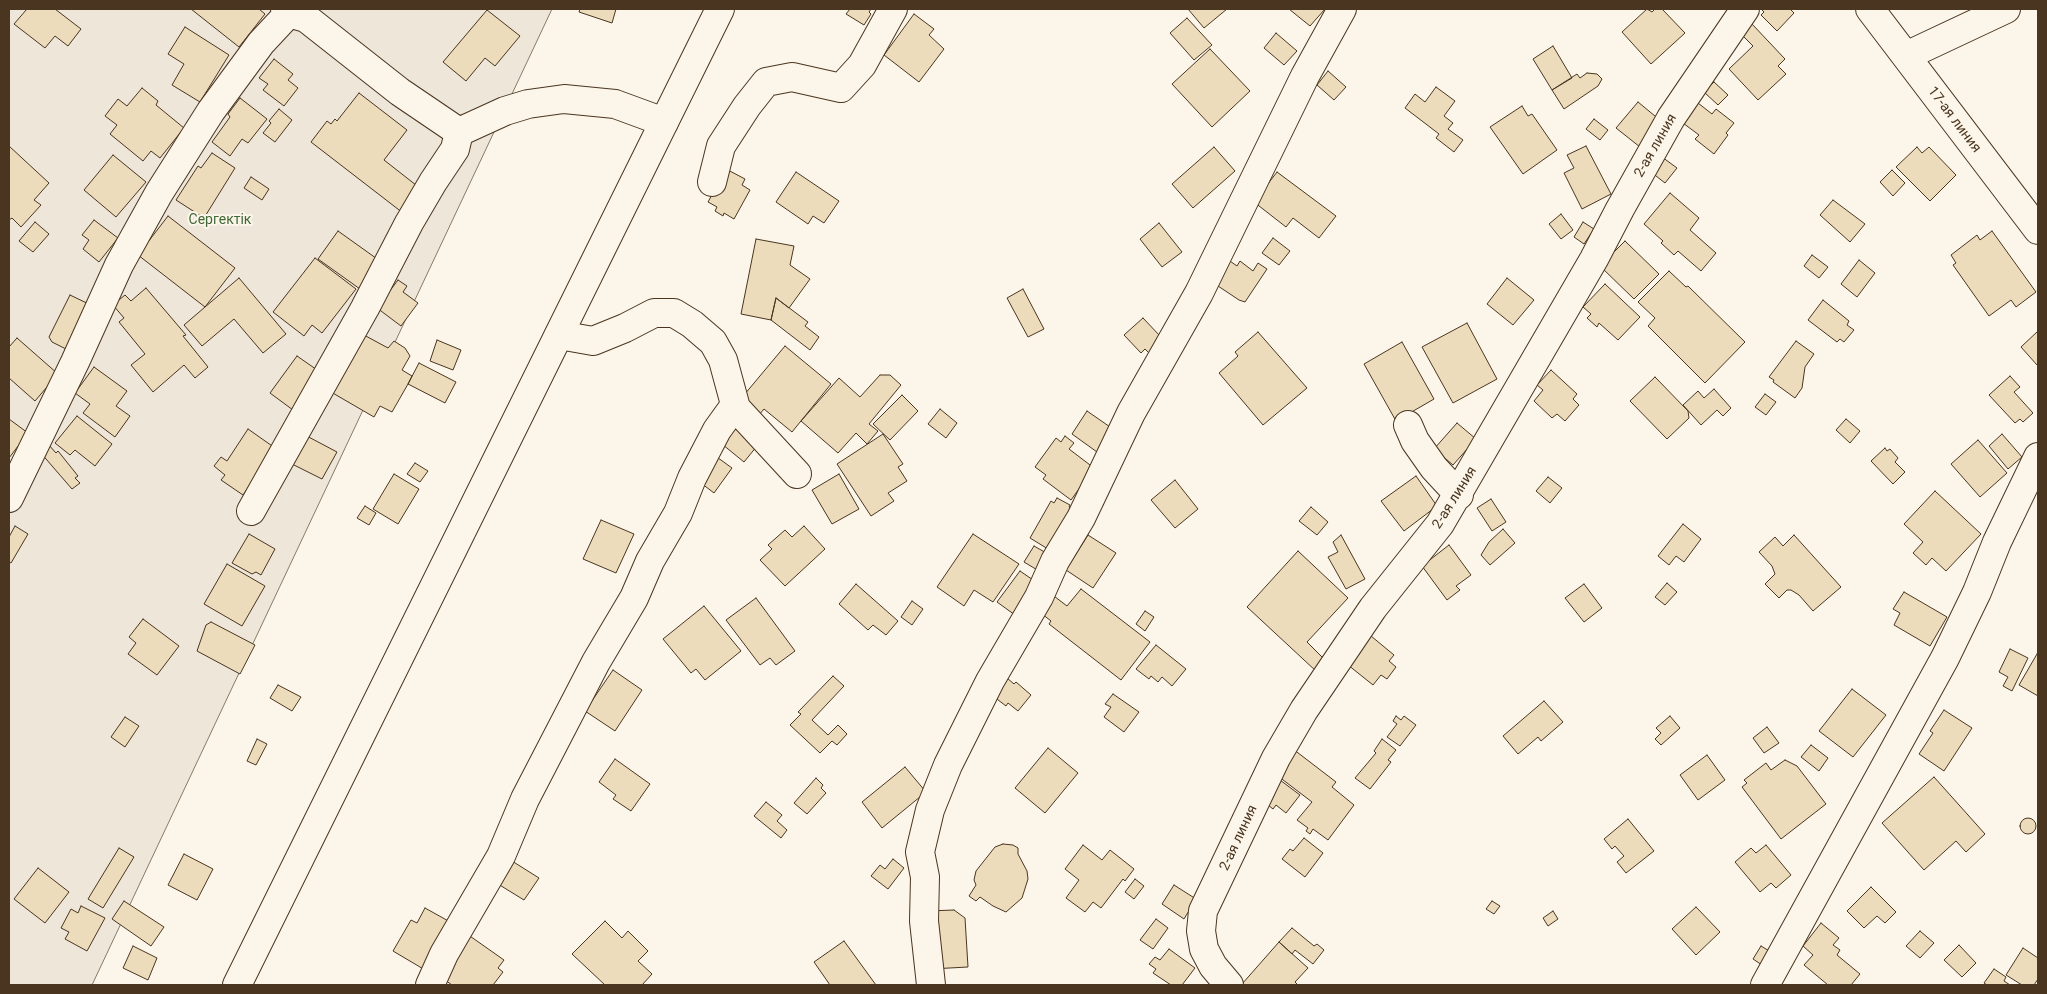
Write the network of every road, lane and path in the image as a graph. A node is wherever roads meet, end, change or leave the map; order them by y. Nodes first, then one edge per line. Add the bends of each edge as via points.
1 (720, 9) edge
2 (893, 9) edge
3 (1342, 9) edge
4 (1745, 9) edge
5 (1870, 9) edge
6 (2006, 9) edge
7 (287, 11) edge
8 (1906, 56) junction
9 (664, 122) junction
10 (459, 132) junction
11 (712, 182) dead end
12 (2038, 230) edge
13 (559, 335) junction
14 (735, 405) junction
15 (1408, 425) dead end
16 (2038, 457) edge
17 (797, 474) dead end
18 (1459, 495) junction
19 (9, 498) edge
20 (251, 511) dead end
21 (237, 985) edge
22 (430, 985) edge
23 (931, 985) edge
24 (1229, 985) edge
25 (1765, 985) edge

1 - 9 street
2 - 11 street via 862,65 841,88 792,77 766,82 721,146
3 - 23 street via 1305,76 1199,293 1131,413 1081,518 990,681 948,765 930,810 920,852 925,877 924,921
4 - 18 street, 2-ая линия via 1671,118
5 - 8 street, 17-ая линия
6 - 8 street
7 - 10 street via 306,18 400,92
7 - 19 street via 211,111 159,193 119,265
8 - 12 street, 17-ая линия
9 - 10 street via 615,104 564,99 505,111
9 - 13 street
10 - 20 street via 455,149 432,182
13 - 14 street via 593,340 654,314 674,314 692,324 712,342 722,360
13 - 21 street
14 - 17 street
14 - 22 street via 713,438 678,513 596,662 525,799 500,856
15 - 18 street via 1434,468
16 - 25 street via 1945,658
18 - 24 street, 2-ая линия via 1373,608 1304,710 1276,758 1203,911 1201,931 1204,949

